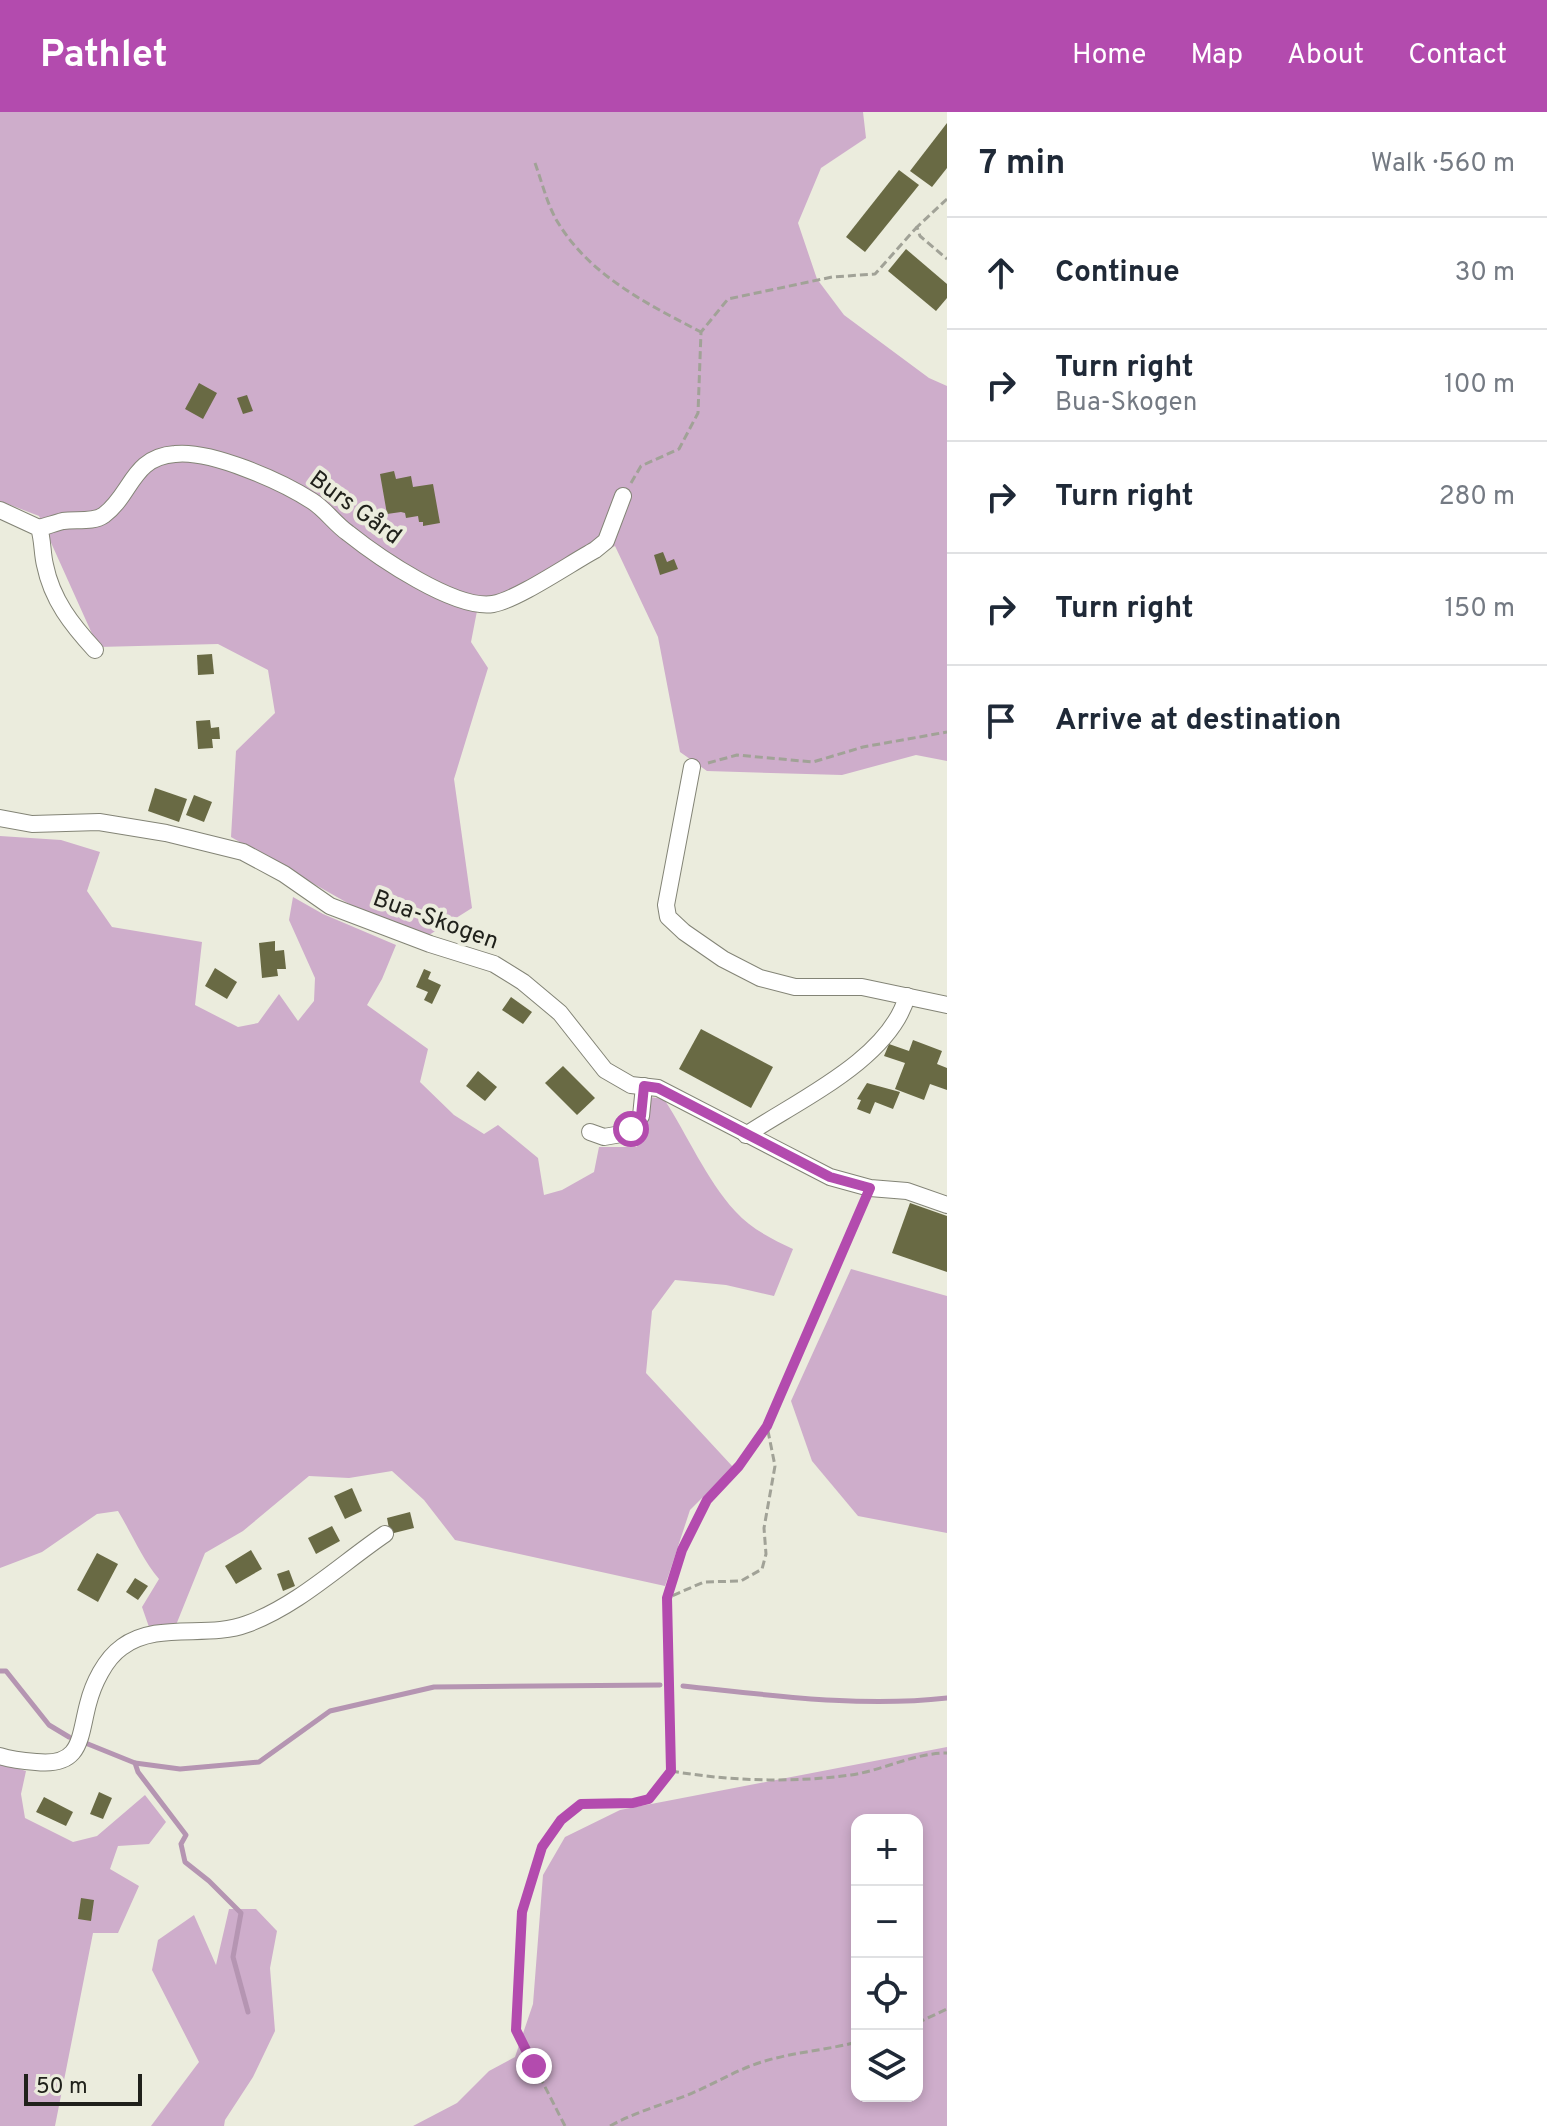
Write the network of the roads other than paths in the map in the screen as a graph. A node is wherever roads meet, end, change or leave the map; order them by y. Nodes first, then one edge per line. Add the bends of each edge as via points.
1 (623, 496) road end
2 (0, 510) edge
3 (39, 528) junction
4 (95, 650) dead end
5 (692, 767) road end
6 (0, 818) edge
7 (907, 996) junction
8 (947, 1005) edge
9 (644, 1086) junction
10 (590, 1132) dead end
11 (746, 1135) junction
12 (947, 1205) edge
13 (385, 1534) dead end
14 (0, 1756) edge

1 - 3 street, Burs Gård via 606,541 595,550 514,596 477,605 437,590 378,554 315,502 231,464 195,454 152,460 103,516
2 - 3 street
3 - 4 street via 58,602
5 - 7 street via 666,905 671,921 723,959 768,981 795,987 862,987
6 - 9 street, Bua-Skogen via 32,824 99,822 243,852 330,906 494,964 560,1013 605,1070 631,1085
7 - 8 street
7 - 11 street via 898,1021 842,1074
9 - 10 street via 641,1116 631,1129 613,1137
9 - 11 street, Bua-Skogen via 658,1088
11 - 12 street, Bua-Skogen via 830,1177 907,1191
13 - 14 street via 272,1613 244,1626 140,1638 124,1645 98,1677 79,1744 63,1761

